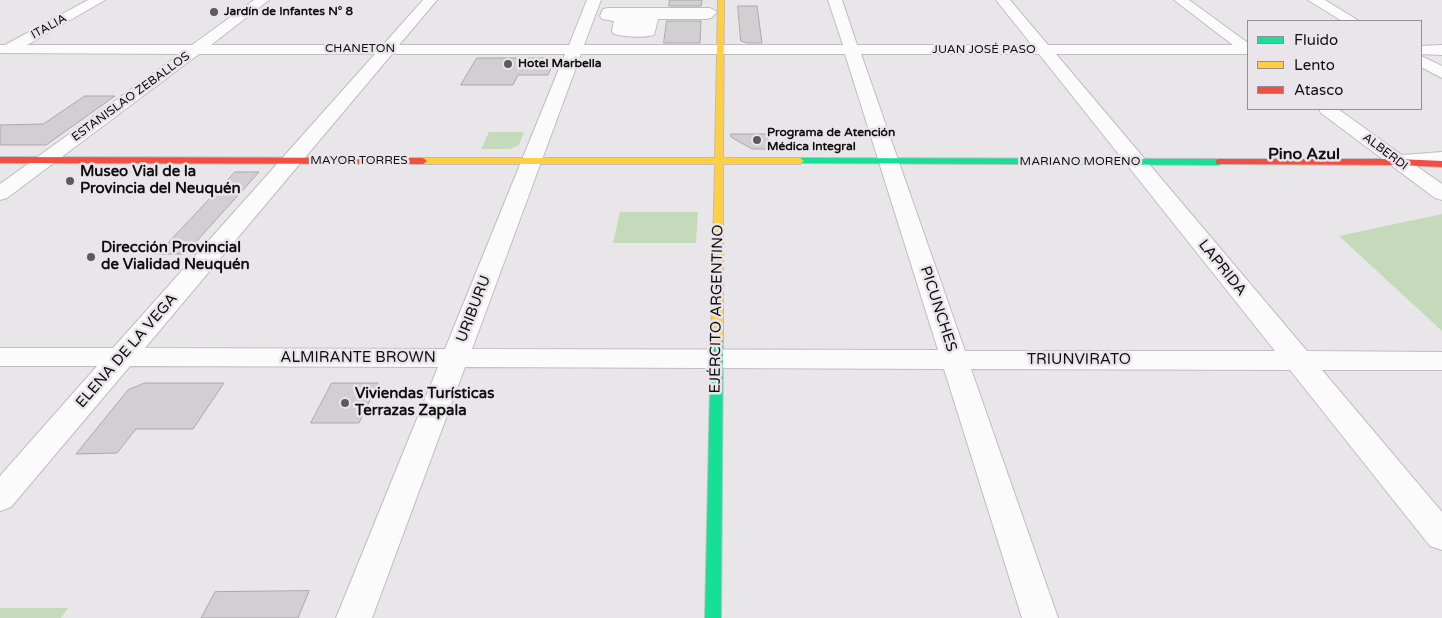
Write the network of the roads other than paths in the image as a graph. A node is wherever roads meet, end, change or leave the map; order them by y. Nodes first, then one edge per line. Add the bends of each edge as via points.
1 (98, 0) edge
2 (262, 0) edge
3 (430, 0) edge
4 (594, 0) edge
5 (721, 0) edge
6 (835, 0) edge
7 (1003, 0) edge
8 (1181, 0) edge
9 (1315, 0) edge
10 (710, 12) joint
11 (1350, 20) edge
12 (196, 49) junction
13 (388, 49) junction
14 (1247, 49) edge
15 (3, 50) edge
16 (575, 50) junction
17 (720, 50) junction
18 (851, 50) junction
19 (1044, 50) junction
20 (1247, 50) edge
21 (1422, 50) edge
22 (1442, 50) edge
23 (1422, 62) edge
24 (1442, 73) edge
25 (1328, 110) edge
26 (1442, 158) edge
27 (0, 160) edge
28 (46, 160) junction
29 (292, 160) junction
30 (532, 161) junction
31 (719, 162) junction
32 (889, 162) junction
33 (1135, 162) junction
34 (1399, 162) junction
35 (1442, 164) edge
36 (0, 194) edge
37 (1442, 194) edge
38 (0, 357) edge
39 (121, 358) junction
40 (455, 358) junction
41 (716, 359) junction
42 (954, 360) junction
43 (1298, 360) junction
44 (1442, 361) edge
45 (0, 498) edge
46 (1442, 536) edge
47 (354, 618) edge
48 (712, 618) edge
49 (1040, 618) edge

1 - 15 street, ITALIA
2 - 12 street, ESTANISLAO ZEBALLOS
3 - 13 street, ELENA DE LA VEGA
4 - 16 street, URIBURU
5 - 17 street, EJÉRCITO ARGENTINO
6 - 18 street, PICUNCHES
7 - 19 street, LAPRIDA
8 - 14 street
9 - 11 street
10 - 10 street via 704,15 635,15 652,17 634,19 651,22 633,24 650,25 632,25 650,27 648,32 618,31 622,18 607,16 608,12
12 - 13 street, CHANETON
12 - 15 street, CHANETON
12 - 28 street, ESTANISLAO ZEBALLOS
13 - 16 street, CHANETON
13 - 29 street, ELENA DE LA VEGA
16 - 17 street, CHANETON
16 - 30 street, URIBURU
17 - 18 street, JUAN JOSÉ PASO
17 - 31 street, EJÉRCITO ARGENTINO
18 - 19 street, JUAN JOSÉ PASO
18 - 32 street, PICUNCHES
19 - 20 street, JUAN JOSÉ PASO
19 - 33 street, LAPRIDA
21 - 22 street
23 - 24 street
25 - 34 street, ALBERDI
26 - 34 street
27 - 28 street, MAYOR TORRES
28 - 29 street, MAYOR TORRES
28 - 36 street, ESTANISLAO ZEBALLOS
29 - 30 street, MAYOR TORRES
29 - 39 street, ELENA DE LA VEGA
30 - 31 street, MAYOR TORRES
30 - 40 street, URIBURU
31 - 32 street, MARIANO MORENO
31 - 41 street, EJÉRCITO ARGENTINO
32 - 33 street, MARIANO MORENO
32 - 42 street, PICUNCHES
33 - 34 street, MARIANO MORENO
33 - 43 street, LAPRIDA
34 - 35 street, MARIANO MORENO
34 - 37 street, ALBERDI
38 - 39 street, ALMIRANTE BROWN
39 - 40 street, ALMIRANTE BROWN
39 - 45 street, ELENA DE LA VEGA
40 - 41 street, ALMIRANTE BROWN
40 - 47 street, URIBURU
41 - 42 street, TRIUNVIRATO
41 - 48 street, EJÉRCITO ARGENTINO
42 - 43 street, TRIUNVIRATO
42 - 49 street, PICUNCHES
43 - 44 street, TRIUNVIRATO
43 - 46 street, LAPRIDA

